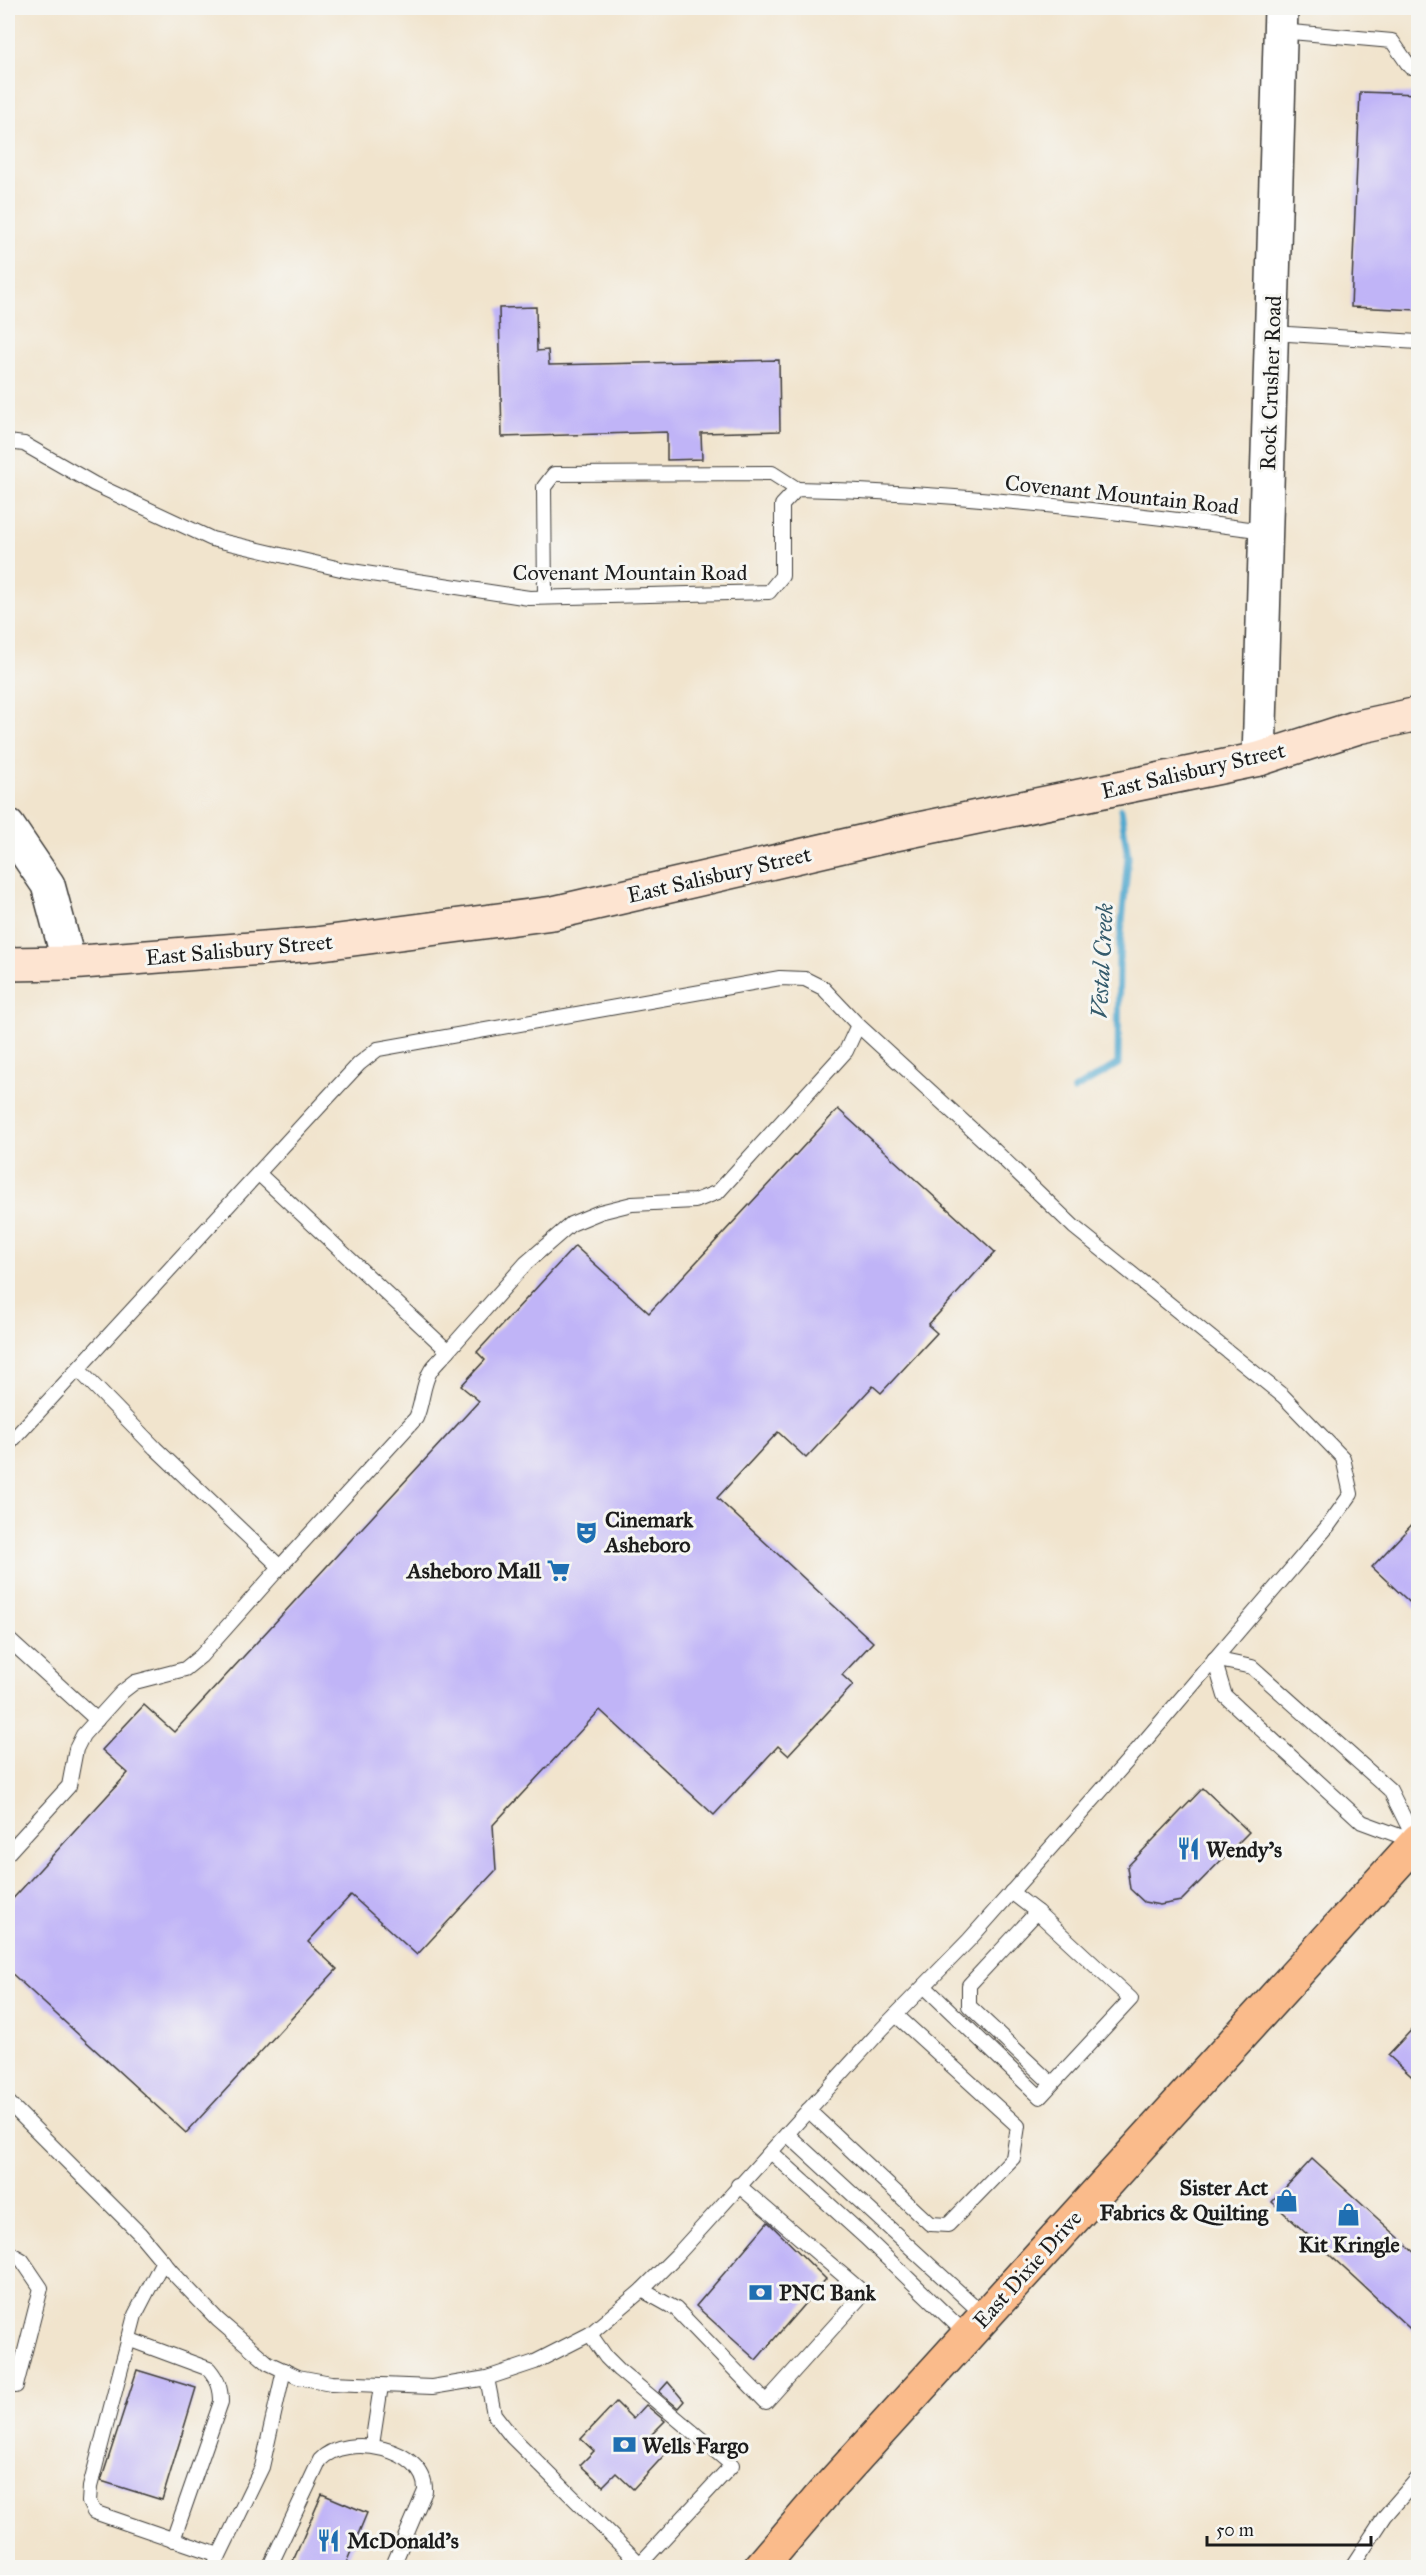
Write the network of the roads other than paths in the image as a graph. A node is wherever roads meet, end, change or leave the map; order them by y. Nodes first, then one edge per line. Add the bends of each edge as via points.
1 (1280, 20) edge
2 (1410, 68) dead end
3 (1272, 333) junction
4 (1419, 342) edge
5 (8, 442) edge
6 (797, 489) junction
7 (1265, 531) junction
8 (545, 597) junction
9 (1419, 714) edge
10 (1259, 759) junction
11 (8, 826) edge
12 (69, 963) junction
13 (8, 964) edge
14 (858, 1025) junction
15 (259, 1174) junction
16 (448, 1351) junction
17 (79, 1370) junction
18 (8, 1445) edge
19 (280, 1567) junction
20 (8, 1639) edge
21 (1214, 1659) junction
22 (97, 1720) junction
23 (1418, 1843) edge
24 (8, 1853) edge
25 (1011, 1892) junction
26 (1037, 1912) junction
27 (924, 1986) junction
28 (896, 2015) junction
29 (1052, 2084) junction
30 (8, 2102) edge
31 (808, 2110) junction
32 (788, 2134) junction
33 (771, 2151) junction
34 (738, 2185) junction
35 (8, 2252) edge
36 (163, 2261) junction
37 (642, 2290) junction
38 (976, 2326) junction
39 (590, 2334) junction
40 (128, 2339) junction
41 (284, 2370) junction
42 (487, 2378) junction
43 (8, 2384) edge
44 (381, 2386) junction
45 (372, 2445) junction
46 (1419, 2478) edge
47 (173, 2540) junction
48 (216, 2561) edge
49 (269, 2568) edge
50 (392, 2568) edge
51 (760, 2568) edge
52 (1351, 2568) edge

1 - 2 lane via 1392,41
1 - 3 street, Rock Crusher Road
3 - 4 lane
3 - 7 street, Rock Crusher Road
5 - 8 lane, Covenant Mountain Road via 24,444 94,484 212,539 345,570 529,598
6 - 7 lane, Covenant Mountain Road via 880,491
6 - 8 lane, Covenant Mountain Road via 782,505 782,576 769,592
6 - 8 lane via 772,473 554,474 544,487
7 - 10 street, Rock Crusher Road
9 - 10 main road, East Salisbury Street via 1358,727
10 - 12 main road, East Salisbury Street via 895,834 553,913 315,944
11 - 12 street via 48,885
12 - 13 main road, East Salisbury Street
14 - 15 lane via 823,988 805,979 780,978 388,1046 359,1064
14 - 16 lane via 846,1052 718,1192 695,1201 632,1204 571,1224 526,1263
14 - 21 lane via 1074,1227 1283,1396 1343,1458 1351,1494
15 - 16 lane
15 - 17 lane
16 - 19 lane via 431,1370 416,1418
17 - 18 lane
17 - 19 lane
19 - 22 lane via 201,1656 185,1669 135,1682
20 - 22 lane
21 - 23 lane via 1252,1667 1390,1790
21 - 23 lane via 1225,1696 1362,1822
21 - 25 lane
22 - 24 lane via 76,1749 69,1786
23 - 38 main road, East Dixie Drive
25 - 26 lane
25 - 27 lane
26 - 29 lane via 969,1985 969,2006
26 - 29 lane via 1131,1999
27 - 28 lane
27 - 29 lane via 1040,2097
28 - 31 lane
28 - 31 lane via 1018,2126 1013,2158 948,2225 930,2224
30 - 36 lane
31 - 32 lane
32 - 33 lane
32 - 38 lane
33 - 34 lane
33 - 38 lane via 865,2237
34 - 37 lane
34 - 37 lane via 864,2294 766,2402 676,2310
35 - 43 lane via 22,2260 41,2288 16,2386
36 - 40 lane via 135,2315
36 - 41 lane via 218,2320 268,2363
37 - 39 lane
38 - 51 main road, East Dixie Drive
39 - 42 lane via 535,2362
39 - 42 lane via 619,2370 732,2465 640,2564 494,2414
40 - 47 lane via 89,2502 94,2512
40 - 47 lane via 209,2369 221,2390 221,2402
41 - 44 lane via 309,2379
41 - 48 lane via 262,2467
42 - 44 lane via 432,2387
44 - 45 lane
45 - 49 lane via 335,2449 320,2460
45 - 50 lane via 410,2461 418,2467 425,2483
46 - 52 lane via 1385,2516
47 - 48 lane

